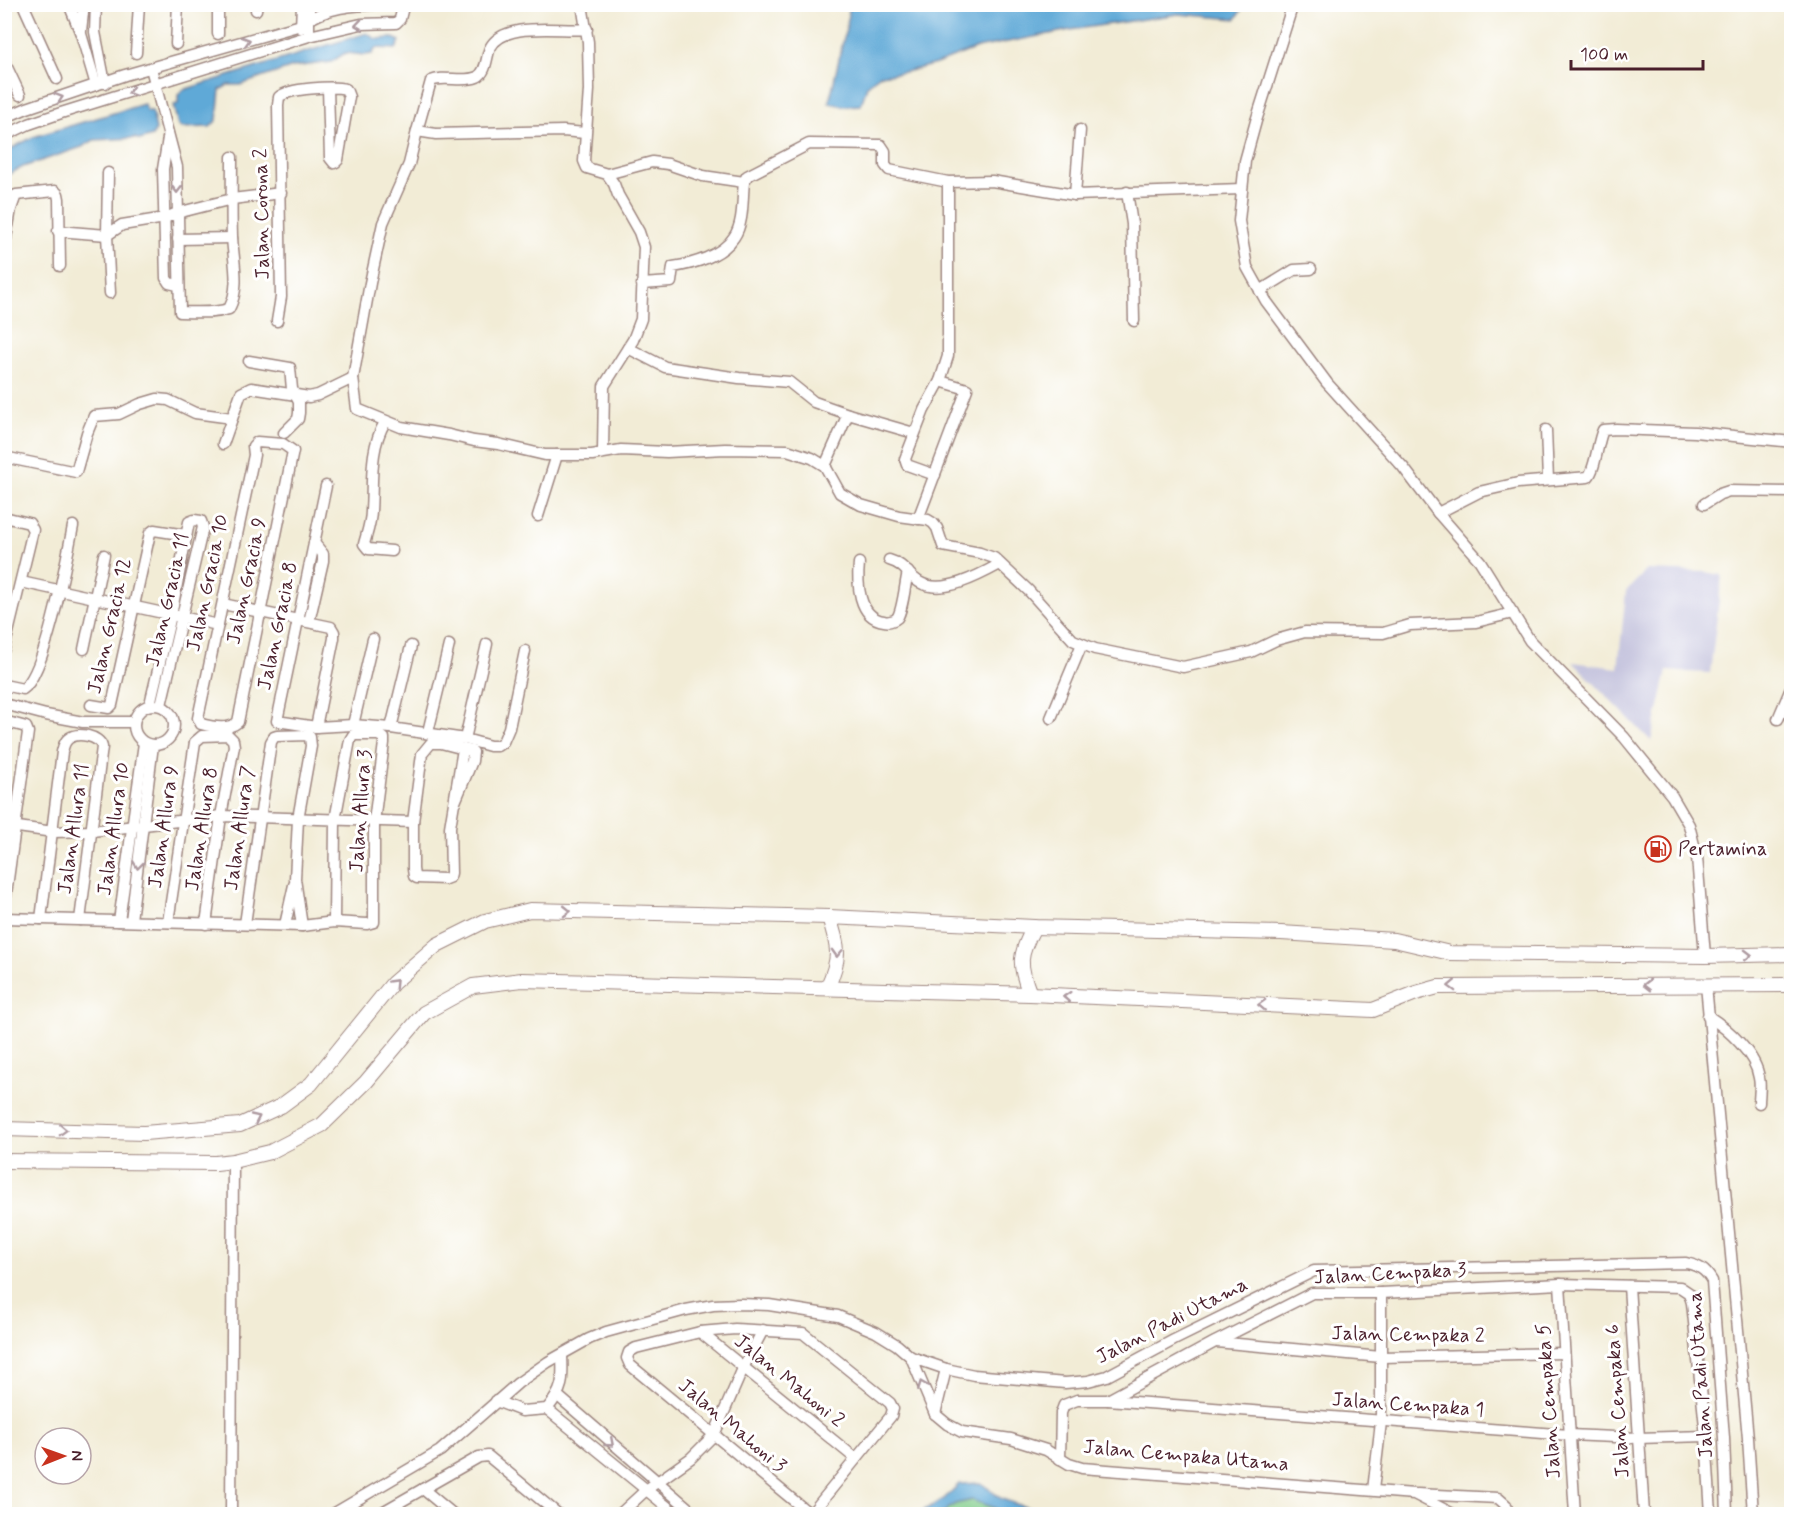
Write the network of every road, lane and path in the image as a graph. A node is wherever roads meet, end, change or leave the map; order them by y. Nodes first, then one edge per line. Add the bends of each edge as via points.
1 (23, 4) edge
2 (69, 4) edge
3 (84, 4) edge
4 (96, 4) edge
5 (139, 4) edge
6 (178, 4) edge
7 (218, 4) edge
8 (302, 4) edge
9 (309, 4) edge
10 (388, 4) edge
11 (398, 4) edge
12 (582, 4) edge
13 (1293, 4) edge
14 (305, 22) junction
15 (587, 29) junction
16 (81, 34) junction
17 (218, 34) dead end
18 (305, 38) junction
19 (176, 44) dead end
20 (136, 53) dead end
21 (4, 61) edge
22 (151, 68) junction
23 (57, 79) dead end
24 (101, 84) junction
25 (154, 85) junction
26 (328, 88) junction
27 (20, 95) dead end
28 (4, 118) edge
29 (1080, 130) dead end
30 (417, 131) junction
31 (169, 132) junction
32 (585, 133) junction
33 (4, 136) edge
34 (231, 157) dead end
35 (108, 173) dead end
36 (607, 174) junction
37 (744, 182) junction
38 (948, 182) junction
39 (1241, 189) junction
40 (1127, 192) junction
41 (280, 193) junction
42 (1075, 195) junction
43 (232, 199) junction
44 (177, 213) junction
45 (165, 218) junction
46 (58, 231) junction
47 (107, 235) junction
48 (232, 238) junction
49 (178, 239) junction
50 (5, 244) edge
51 (60, 266) dead end
52 (1311, 269) dead end
53 (642, 284) junction
54 (178, 285) junction
55 (1260, 291) junction
56 (110, 293) dead end
57 (277, 321) dead end
58 (1134, 321) dead end
59 (628, 348) junction
60 (249, 361) dead end
61 (352, 378) junction
62 (940, 381) junction
63 (295, 395) junction
64 (848, 414) junction
65 (232, 418) junction
66 (385, 422) junction
67 (1546, 430) dead end
68 (284, 432) dead end
69 (914, 434) junction
70 (1791, 442) edge
71 (224, 444) dead end
72 (293, 451) joint
73 (603, 452) junction
74 (557, 455) junction
75 (4, 457) edge
76 (825, 466) junction
77 (935, 475) junction
78 (1548, 480) junction
79 (326, 486) dead end
80 (1791, 492) edge
81 (1704, 504) dead end
82 (1438, 513) junction
83 (538, 516) dead end
84 (4, 517) edge
85 (918, 519) junction
86 (73, 526) dead end
87 (186, 536) junction
88 (314, 543) junction
89 (392, 551) dead end
90 (104, 555) dead end
91 (889, 560) dead end
92 (858, 563) dead end
93 (1000, 564) junction
94 (908, 572) junction
95 (21, 582) junction
96 (60, 591) junction
97 (95, 598) junction
98 (223, 604) junction
99 (134, 607) junction
100 (259, 612) junction
101 (1513, 614) junction
102 (171, 615) junction
103 (183, 617) junction
104 (298, 620) junction
105 (8, 621) edge
106 (309, 622) junction
107 (218, 625) junction
108 (373, 639) dead end
109 (487, 644) dead end
110 (1082, 644) junction
111 (449, 645) dead end
112 (411, 646) dead end
113 (4, 649) edge
114 (84, 649) dead end
115 (525, 651) dead end
116 (4, 685) edge
117 (1791, 686) edge
118 (4, 704) edge
119 (91, 705) dead end
120 (155, 705) junction
121 (198, 718) joint
122 (1051, 718) dead end
123 (1778, 719) dead end
124 (4, 721) edge
125 (134, 722) junction
126 (316, 727) junction
127 (391, 728) junction
128 (353, 730) junction
129 (428, 732) junction
130 (198, 738) joint
131 (149, 744) junction
132 (464, 744) junction
133 (221, 816) junction
134 (260, 817) junction
135 (298, 819) junction
136 (182, 820) junction
137 (335, 820) junction
138 (374, 822) junction
139 (413, 822) junction
140 (10, 825) edge
141 (139, 826) junction
142 (92, 831) junction
143 (53, 832) junction
144 (295, 879) junction
145 (4, 909) edge
146 (829, 917) junction
147 (4, 918) edge
148 (41, 920) junction
149 (80, 920) junction
150 (131, 920) junction
151 (119, 921) junction
152 (168, 922) junction
153 (333, 922) junction
154 (206, 924) junction
155 (245, 924) junction
156 (285, 925) junction
157 (302, 926) junction
158 (1034, 927) junction
159 (1791, 954) edge
160 (1705, 956) junction
161 (1706, 985) junction
162 (1791, 985) edge
163 (827, 988) junction
164 (1030, 994) junction
165 (1708, 1016) junction
166 (1759, 1102) dead end
167 (4, 1129) edge
168 (4, 1161) edge
169 (233, 1161) junction
170 (1560, 1284) junction
171 (1629, 1286) junction
172 (1382, 1293) junction
173 (763, 1330) junction
174 (700, 1332) junction
175 (1215, 1342) junction
176 (1564, 1353) junction
177 (562, 1355) junction
178 (911, 1357) junction
179 (1381, 1357) junction
180 (744, 1366) junction
181 (946, 1369) junction
182 (558, 1396) junction
183 (1108, 1400) junction
184 (496, 1401) junction
185 (548, 1409) junction
186 (935, 1414) junction
187 (1381, 1422) junction
188 (714, 1435) junction
189 (1569, 1435) junction
190 (1706, 1436) junction
191 (1638, 1438) junction
192 (855, 1458) junction
193 (1060, 1459) junction
194 (657, 1483) junction
195 (423, 1489) junction
196 (646, 1490) junction
197 (1373, 1490) junction
198 (1414, 1494) junction
199 (231, 1515) edge
200 (333, 1515) edge
201 (379, 1515) edge
202 (453, 1515) edge
203 (558, 1515) edge
204 (620, 1515) edge
205 (676, 1515) edge
206 (695, 1515) edge
207 (810, 1515) edge
208 (1453, 1515) edge
209 (1508, 1515) edge
210 (1575, 1515) edge
211 (1644, 1515) edge
212 (1711, 1515) edge
213 (1727, 1515) edge
214 (1753, 1515) edge

1 - 23 street
2 - 16 street
3 - 16 street
4 - 24 street
5 - 20 street
6 - 19 street
7 - 17 street
8 - 14 street
9 - 14 street
10 - 14 street via 335,9
11 -> 18 street via 402,11 396,23 361,24
12 - 15 street
13 - 39 street via 1256,121
14 - 18 street
22 -> 14 street
15 - 30 street via 518,30 501,36 491,46 477,77 431,81
15 - 32 street via 589,90
16 - 24 street
18 - 25 street
21 - 27 street
22 - 24 street
22 - 25 street
28 -> 24 street
25 - 31 street
25 -> 33 street via 29,124
26 - 26 street via 346,89 349,97 338,160 334,163 330,158
26 - 41 street, Jalan Corona 2 via 287,92 279,97
29 - 42 street
30 - 32 street
30 - 61 street via 409,164 383,223
31 -> 44 street via 177,167
31 - 45 street via 163,169
32 - 36 street via 584,164 589,170
34 - 43 street
35 - 47 street
36 - 37 street via 652,162
36 - 53 street via 639,232 644,248
37 - 38 street via 749,174 815,143 881,145 889,170
37 - 53 street via 734,237 697,262 673,267 671,282
38 - 42 street via 992,181
38 - 62 street via 948,356
39 - 40 street
39 - 55 street via 1241,242 1247,267
40 - 42 street
40 - 58 street via 1132,224
41 - 43 street
41 - 57 street, Jalan Corona 2 via 282,297
43 - 44 street
43 - 48 street
44 - 45 street
44 - 49 street
45 - 47 street via 122,225
45 - 54 street via 166,278
46 - 47 street
46 - 50 street via 57,192 15,195
46 - 51 street
47 - 56 street
48 - 49 street
48 - 54 street via 236,286 228,309 180,312
49 - 54 street
52 - 55 street via 1294,270
53 - 59 street via 641,319
55 - 82 street via 1327,383 1403,467
59 - 64 street via 665,367 789,382 814,402
59 - 73 street via 604,386
60 - 63 street via 290,368
61 - 63 street via 314,396
61 - 66 street via 357,409
62 - 69 street
62 - 77 street via 967,389
63 - 65 street via 250,388 241,393
63 - 68 street via 299,402 298,419
64 - 69 street
64 - 76 street
65 - 71 street
65 - 75 street via 195,413 157,399 119,414 94,416 76,472
66 - 74 street via 530,453
66 - 89 street via 375,447 371,513 364,543 368,549
67 - 78 street
69 - 77 street via 905,463
70 - 78 street via 1695,432 1603,430 1588,477
72 - 98 street, Jalan Gracia 10 via 283,444 257,442 253,446
72 - 100 street, Jalan Gracia 9
73 - 74 street
73 - 76 street via 787,450
74 - 83 street
76 - 85 street via 840,493 850,500
77 - 85 street
78 - 82 street via 1479,492
79 - 88 street, Jalan Gracia 8
80 - 81 street via 1729,491
82 - 101 street via 1480,561
84 - 95 street via 29,523 33,530
85 - 93 street via 933,523 943,546 987,554
86 - 96 street
87 - 99 street, Jalan Gracia 12 via 154,530 150,533
87 - 102 street, Jalan Gracia 11
87 - 103 street, Jalan Gracia 11 via 189,522 203,523
88 - 104 street, Jalan Gracia 8
88 - 106 street, Jalan Gracia 8 via 323,554 323,561
90 - 97 street
91 - 94 street via 902,564
92 - 94 street via 863,604 879,620 892,621 897,617
93 - 94 street via 980,576 942,586 926,585
93 - 110 street via 1062,630
95 - 96 street
95 - 105 street
96 - 97 street
96 - 116 street via 46,643 28,685 22,689
97 - 99 street
97 - 114 street
98 - 100 street
98 - 107 street, Jalan Gracia 10
99 - 102 street
99 - 119 street, Jalan Gracia 12 via 112,705
100 - 104 street
100 - 121 street, Jalan Gracia 9 via 236,725 206,726
101 - 110 street via 1476,622 1410,625 1383,633 1305,632 1251,652 1183,667
101 - 160 street via 1530,641 1637,752 1685,817 1697,857
102 - 103 street
102 - 120 street, Jalan Gracia 11
103 - 107 street
103 - 120 street, Jalan Gracia 11
104 - 106 street
104 - 126 street, Jalan Gracia 8 via 277,721
105 - 113 street
106 - 126 street via 328,626 334,632
107 - 121 street, Jalan Gracia 10
108 - 128 street
109 - 132 street
110 - 122 street
111 - 129 street
112 - 127 street
115 - 132 street via 509,728 502,741 497,746
117 - 123 street
118 - 125 street via 83,722
120 - 125 street via 142,708
120 - 131 street via 169,710 174,727 165,742
124 - 140 street via 26,727 28,732
125 - 131 street via 138,738
126 - 128 street
127 - 128 street
127 - 129 street
128 - 137 street
128 - 138 street, Jalan Allura 3 via 384,738
129 - 132 street
130 - 133 street, Jalan Allura 8 via 228,735 234,746
130 - 136 street, Jalan Allura 9
131 - 141 street, Jalan Allura 10
132 - 139 street via 430,743 424,750
132 - 139 street via 474,755 455,802 450,827 450,877 414,876
133 - 134 street
133 - 136 street
133 - 154 street, Jalan Allura 8
134 - 135 street
134 - 135 street, Jalan Allura 7 via 274,737 308,735 311,746
134 - 155 street, Jalan Allura 7
135 - 137 street
135 - 144 street
136 - 141 street
136 - 152 street, Jalan Allura 9
137 - 138 street
137 - 153 street
138 - 139 street
138 - 153 street, Jalan Allura 3 via 374,922
140 - 143 street
140 - 145 street
141 - 142 street
141 -> 150 street, Jalan Allura 10
141 - 151 street, Jalan Allura 10
142 - 143 street
142 - 143 street, Jalan Allura 11 via 102,742 74,736 66,741 62,752
142 - 149 street, Jalan Allura 11
143 - 148 street
144 - 156 street
144 - 157 street
146 - 158 street
146 -> 163 street via 838,945 836,967
167 -> 146 street via 144,1133 240,1125 281,1106 311,1084 393,983 437,945 485,921 530,910
147 - 148 street
148 - 149 street
149 - 151 street
150 - 151 street
150 - 152 street
152 - 154 street
153 - 157 street
154 - 155 street
155 - 156 street
156 - 157 street
158 - 160 street via 1394,940 1450,953
158 - 164 street via 1020,959
160 -> 159 street
161 - 162 street
161 -> 164 street via 1438,987 1373,1010
161 - 165 street
163 - 164 street
163 - 169 street via 522,980 473,986 424,1013 366,1082 322,1125 270,1152
165 - 166 street via 1731,1033 1755,1065 1760,1078
165 - 214 street
168 - 169 street
169 - 199 street
170 - 171 street, Jalan Cempaka 3
170 - 172 street, Jalan Cempaka 3
170 - 176 street, Jalan Cempaka 5
171 - 190 street, Jalan Cempaka 3 via 1680,1287 1689,1293
171 - 191 street, Jalan Cempaka 6
172 - 175 street, Jalan Cempaka 3 via 1312,1293
172 - 179 street
173 - 174 street
173 - 180 street
173 - 192 street via 803,1333 890,1403 891,1416
174 - 180 street, Jalan Mahoni 2
174 - 188 street, Jalan Mahoni 3 via 636,1348 627,1358 630,1365
175 - 179 street, Jalan Cempaka 2
175 - 183 street, Jalan Cempaka 3
176 - 179 street, Jalan Cempaka 2
176 - 189 street, Jalan Cempaka 5
177 - 178 street, Jalan Padi Utama via 589,1339 658,1317 713,1305 740,1304 838,1316 876,1332
177 - 182 street via 563,1381
177 - 184 street, Jalan Padi Utama via 532,1372
178 - 181 street, Jalan Padi Utama
186 -> 178 street
179 - 187 street
180 - 188 street
180 - 192 street, Jalan Mahoni 2
181 - 186 street
181 - 213 street, Jalan Padi Utama via 1042,1382 1088,1381 1107,1376 1314,1271 1686,1263 1706,1271 1712,1281
182 - 185 street
182 -> 194 street
183 - 187 street, Jalan Cempaka 1
183 - 193 street, Jalan Cempaka 3 via 1077,1400 1064,1405
184 - 185 street via 522,1411
184 - 200 street, Jalan Padi Utama via 440,1451
185 - 196 street
186 - 193 street, Jalan Cempaka Utama via 962,1432 1011,1439 1046,1450
187 - 189 street, Jalan Cempaka 1
187 - 197 street
188 - 194 street
188 - 207 street, Jalan Mahoni 3
189 - 191 street, Jalan Cempaka 1
189 - 210 street, Jalan Cempaka 5
190 - 191 street, Jalan Cempaka 1
190 - 212 street
191 - 211 street, Jalan Cempaka 6
192 - 207 street
193 - 197 street, Jalan Cempaka Utama via 1092,1470
194 - 196 street
194 - 206 street
195 - 201 street
195 - 202 street
195 - 203 street via 479,1457 488,1456
196 - 204 street
196 - 205 street
197 - 198 street, Jalan Cempaka Utama
198 - 208 street
198 - 209 street via 1498,1498 1506,1504

